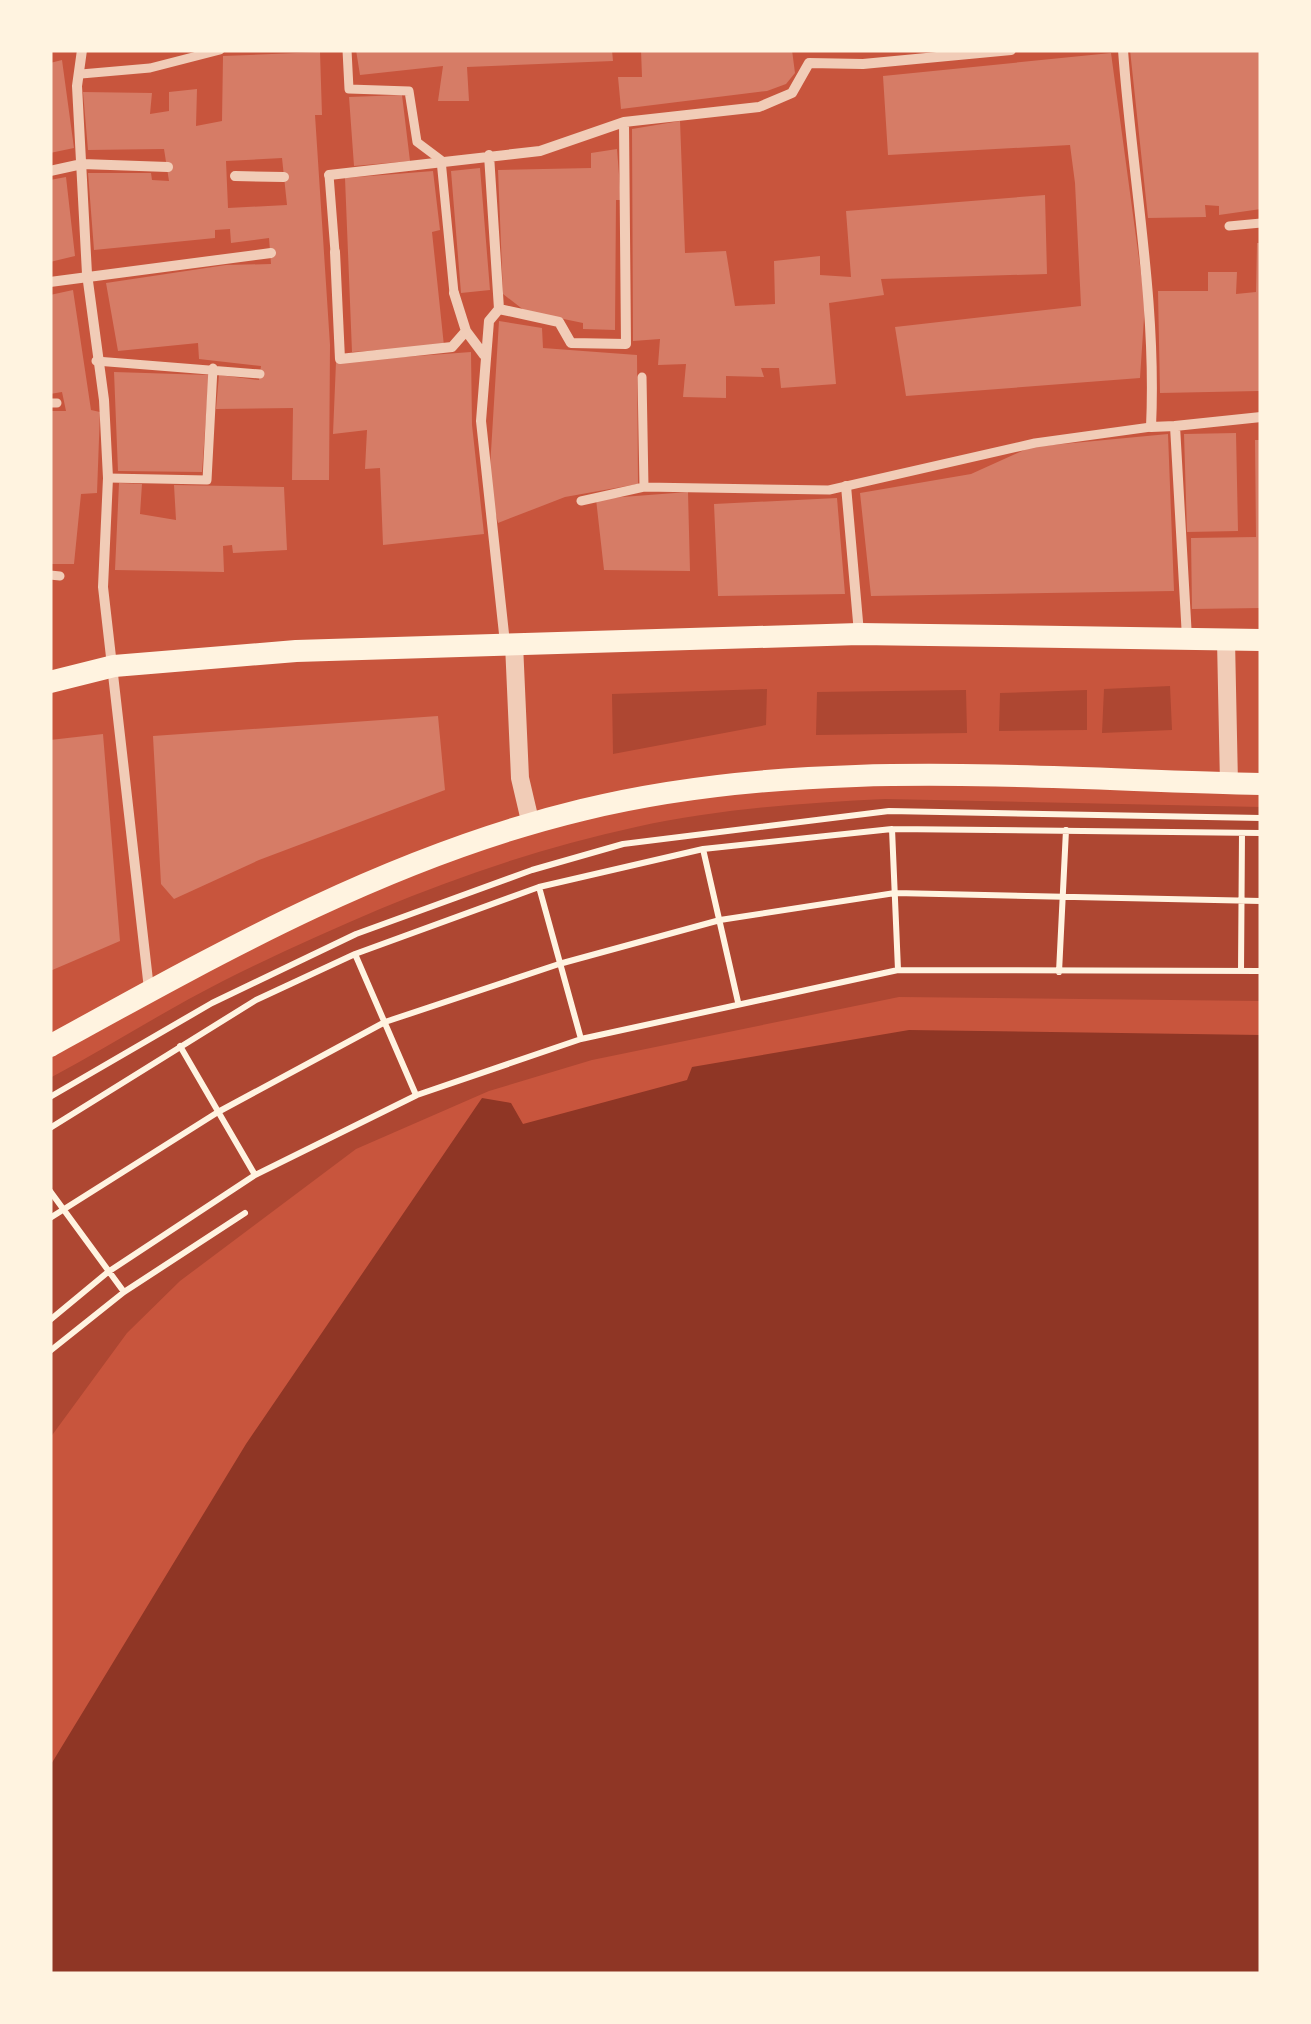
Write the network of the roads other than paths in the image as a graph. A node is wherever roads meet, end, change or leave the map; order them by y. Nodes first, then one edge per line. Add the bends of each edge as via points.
1 (82, 50) edge
2 (220, 50) edge
3 (347, 50) edge
4 (806, 50) edge
5 (1011, 50) edge
6 (1123, 50) edge
7 (809, 62) junction
8 (81, 74) junction
9 (624, 122) junction
10 (489, 155) junction
11 (442, 160) junction
12 (82, 164) junction
13 (168, 167) dead end
14 (50, 171) edge
15 (329, 175) joint
16 (235, 176) dead end
17 (284, 177) dead end
18 (1261, 224) edge
19 (1229, 226) dead end
20 (334, 252) joint
21 (271, 253) dead end
22 (86, 274) junction
23 (50, 282) edge
24 (454, 293) joint
25 (499, 309) junction
26 (466, 331) junction
27 (484, 355) junction
28 (96, 361) junction
29 (213, 368) junction
30 (260, 374) dead end
31 (642, 377) dead end
32 (1261, 417) edge
33 (1175, 426) junction
34 (1151, 427) junction
35 (108, 478) junction
36 (846, 486) junction
37 (644, 487) junction
38 (581, 501) dead end
39 (859, 634) junction
40 (1187, 639) junction
41 (1226, 640) junction
42 (1261, 640) edge
43 (509, 644) junction
44 (114, 666) junction
45 (50, 682) edge
46 (1229, 784) junction
47 (1261, 784) edge
48 (531, 825) junction
49 (149, 989) junction
50 (50, 1046) edge

1 - 8 street
2 - 8 street via 150,68
3 - 11 street via 349,89 409,91 417,142
4 - 7 street
5 - 7 street via 862,64
6 - 34 street via 1143,229
7 - 9 street via 792,94 775,103
8 - 12 street
9 - 10 street via 540,152
9 - 25 street via 626,344 570,343 559,322
10 - 11 street
10 - 25 street
11 - 15 street
11 - 24 street
12 - 13 street
12 - 14 street
12 - 22 street
15 - 20 street
16 - 17 street
18 - 19 street
20 - 26 street via 340,358 452,347
21 - 22 street
22 - 23 street
22 - 28 street
24 - 26 street
25 - 27 street via 489,321
26 - 27 street
27 - 43 street via 484,485
28 - 29 street
28 - 35 street
29 - 30 street
29 - 35 street via 207,480
31 - 37 street
32 - 33 street
33 - 34 street
33 - 40 street
34 - 36 street via 1036,443
35 - 44 street via 102,573
36 - 37 street
36 - 39 street
37 - 38 street
39 - 40 main road
39 - 43 main road
40 - 41 main road
41 - 42 main road
41 - 46 street
43 - 44 main road
43 - 48 street via 520,778
44 - 45 main road
44 - 49 street
46 - 47 main road
46 - 48 main road via 871,776 678,791
48 - 49 main road via 313,906
49 - 50 main road

